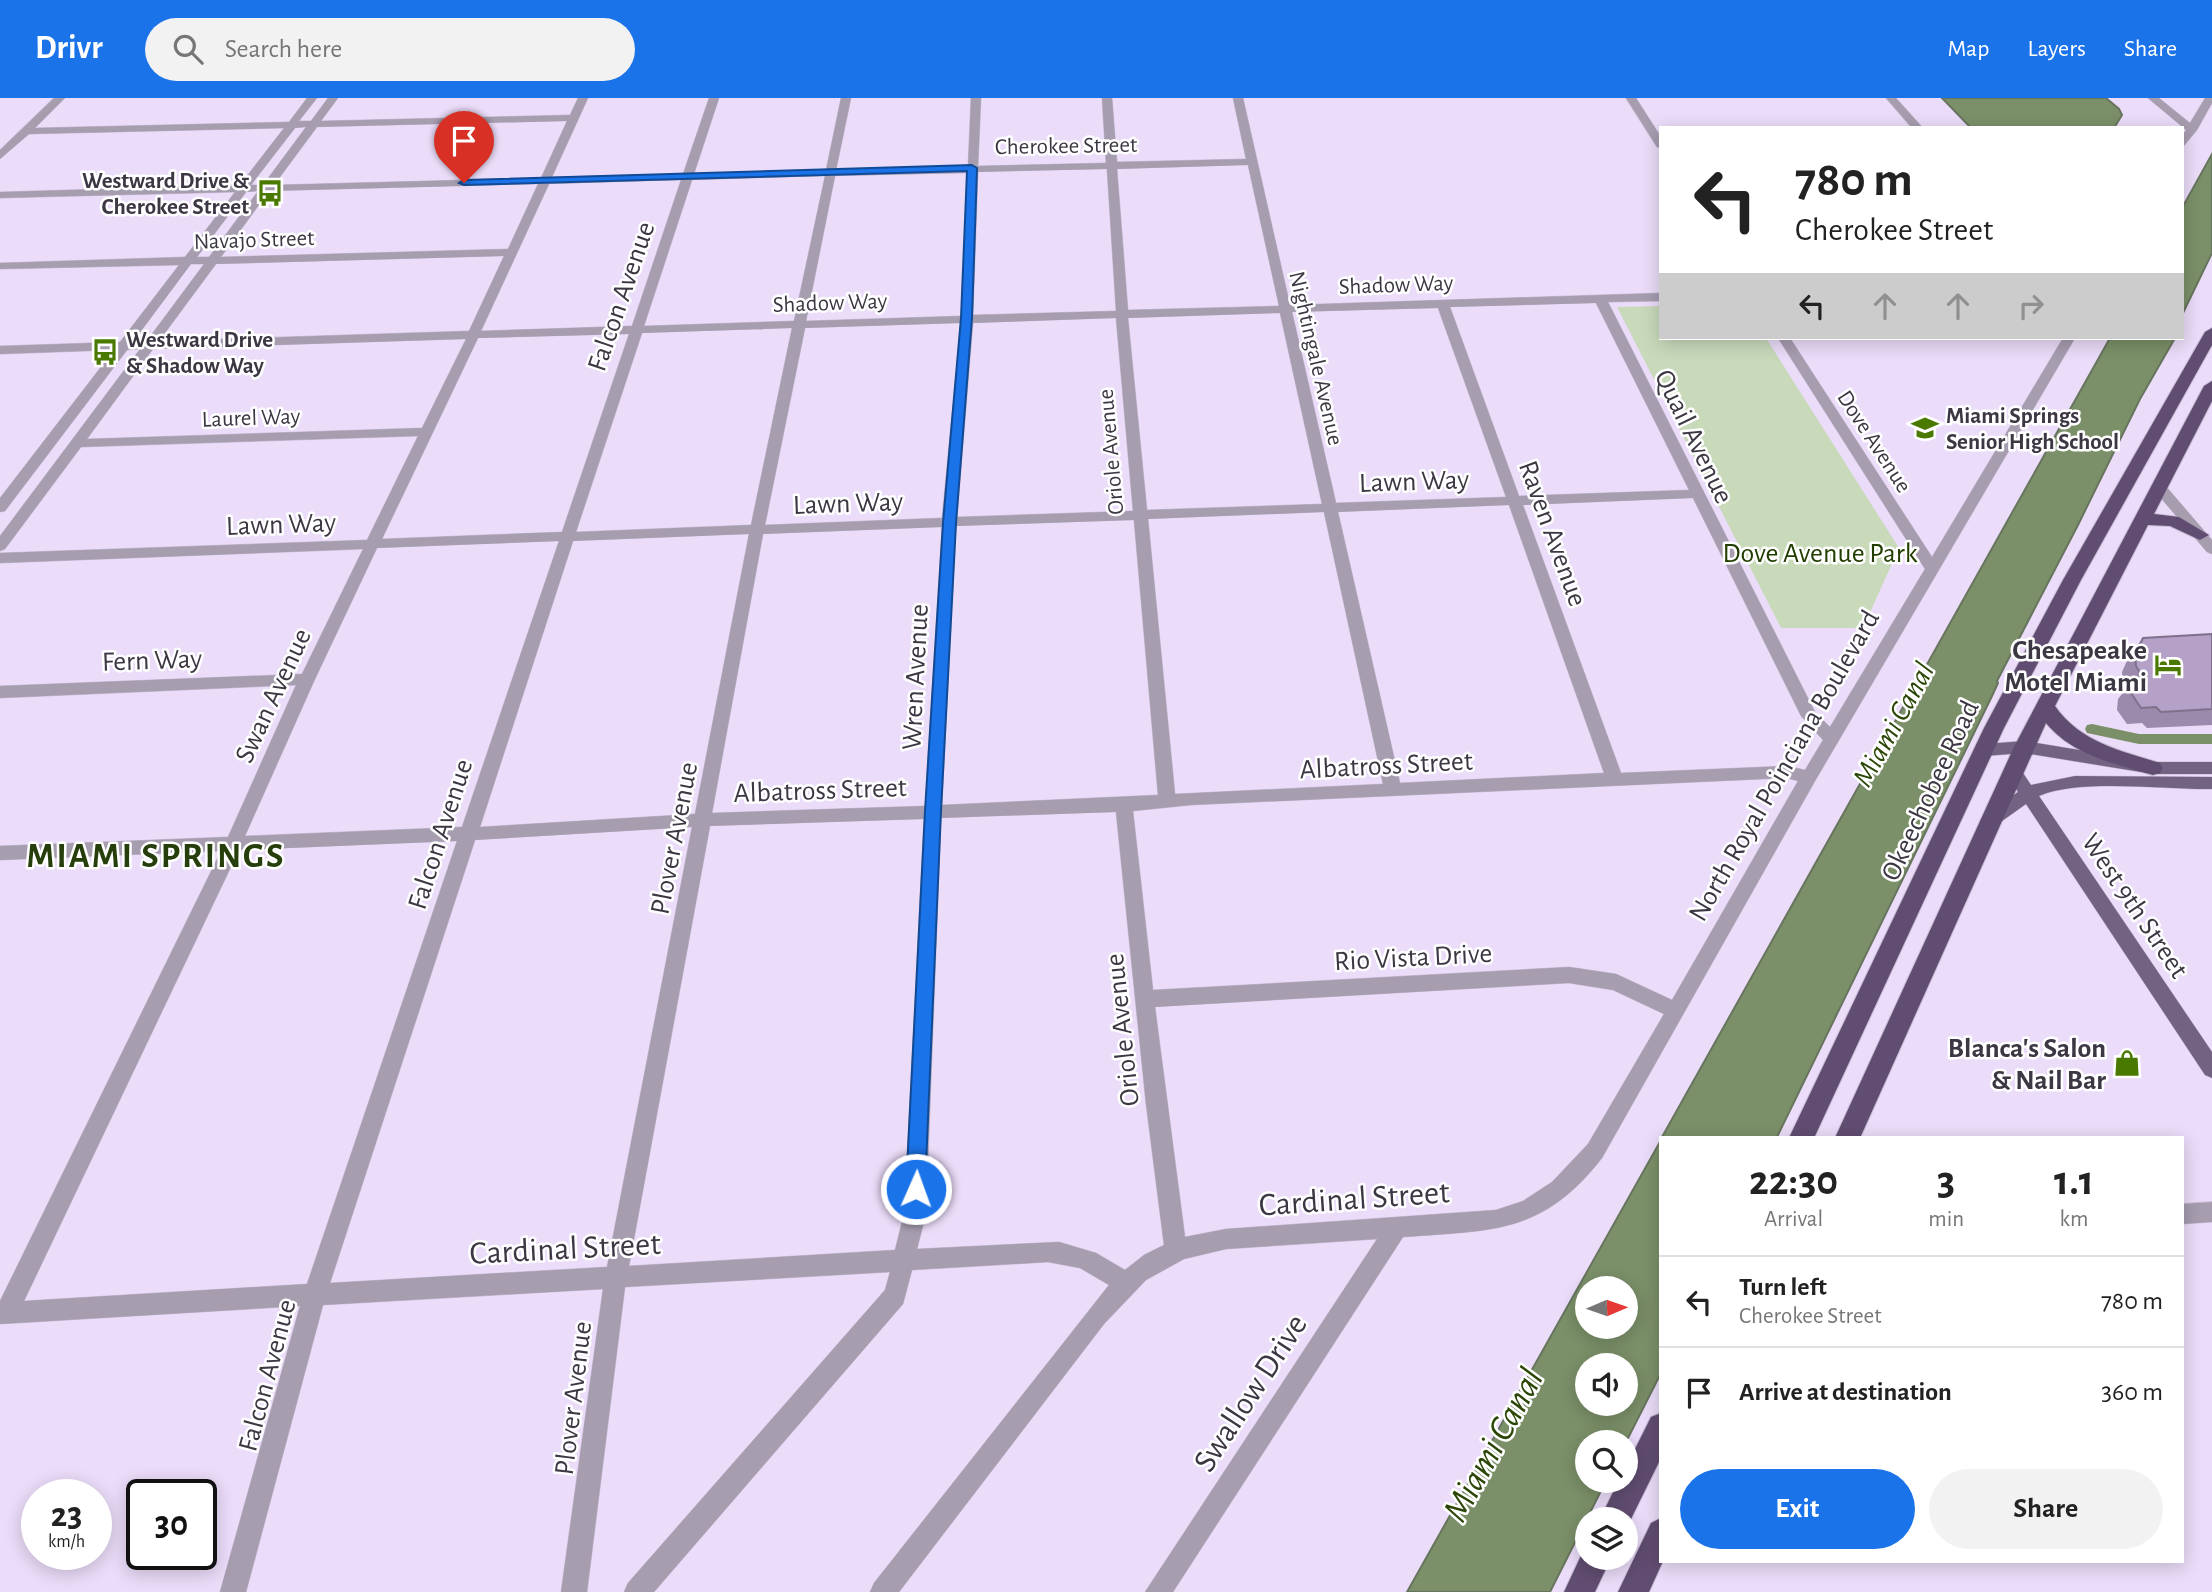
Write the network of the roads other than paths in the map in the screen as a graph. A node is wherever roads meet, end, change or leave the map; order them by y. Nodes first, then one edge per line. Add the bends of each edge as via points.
1 (60, 98) edge
2 (312, 98) edge
3 (333, 98) edge
4 (583, 98) edge
5 (714, 98) edge
6 (846, 98) edge
7 (976, 98) edge
8 (1107, 98) edge
9 (1238, 98) edge
10 (1631, 98) edge
11 (1891, 98) edge
12 (2153, 98) edge
13 (2210, 98) edge
14 (573, 118) junction
15 (292, 124) junction
16 (313, 124) junction
17 (1916, 126) edge
18 (2192, 130) junction
19 (25, 131) junction
20 (1659, 142) edge
21 (2184, 142) edge
22 (0, 156) edge
23 (1252, 162) junction
24 (1112, 165) junction
25 (972, 168) junction
26 (832, 172) junction
27 (689, 176) junction
28 (545, 180) junction
29 (244, 188) junction
30 (267, 188) junction
31 (0, 195) edge
32 (510, 252) junction
33 (212, 261) junction
34 (188, 262) junction
35 (0, 266) edge
36 (1659, 297) edge
37 (1600, 299) junction
38 (1443, 304) junction
39 (1284, 310) junction
40 (1122, 314) junction
41 (967, 318) junction
42 (800, 325) junction
43 (635, 330) junction
44 (2212, 332) edge
45 (473, 336) junction
46 (1785, 340) edge
47 (2068, 340) edge
48 (150, 345) junction
49 (123, 346) junction
50 (0, 350) edge
51 (2193, 365) junction
52 (2210, 392) edge
53 (426, 432) junction
54 (78, 443) junction
55 (2143, 454) junction
56 (2159, 487) junction
57 (1697, 494) junction
58 (1514, 502) junction
59 (1329, 507) junction
60 (0, 508) edge
61 (1141, 516) junction
62 (2142, 519) junction
63 (949, 523) junction
64 (757, 529) junction
65 (2200, 535) junction
66 (568, 537) junction
67 (372, 544) junction
68 (0, 546) edge
69 (2212, 549) edge
70 (0, 558) edge
71 (1931, 567) junction
72 (307, 680) junction
73 (0, 692) edge
74 (2045, 707) junction
75 (1832, 739) junction
76 (1993, 742) junction
77 (2024, 747) junction
78 (2153, 768) junction
79 (2212, 768) edge
80 (2013, 771) junction
81 (1809, 777) junction
82 (1615, 780) junction
83 (2212, 783) edge
84 (1393, 790) junction
85 (2029, 794) junction
86 (1167, 801) junction
87 (1124, 805) junction
88 (933, 811) junction
89 (704, 820) junction
90 (1990, 821) junction
91 (467, 834) junction
92 (234, 842) junction
93 (0, 853) edge
94 (1145, 999) junction
95 (1676, 1011) junction
96 (2212, 1069) edge
97 (1802, 1136) edge
98 (1848, 1136) edge
99 (1534, 1207) joint
100 (2212, 1212) edge
101 (2184, 1214) edge
102 (1396, 1229) junction
103 (1176, 1250) junction
104 (903, 1259) junction
105 (615, 1278) junction
106 (1125, 1283) junction
107 (315, 1294) junction
108 (3, 1313) edge
109 (1659, 1431) edge
110 (1621, 1507) edge
111 (1659, 1537) edge
112 (1591, 1570) edge
113 (233, 1592) edge
114 (574, 1592) edge
115 (637, 1592) edge
116 (883, 1592) edge
117 (1158, 1592) edge
118 (1580, 1592) edge
119 (1633, 1592) edge

1 - 19 street
2 - 15 street
3 - 16 street
4 - 14 street, Swan Avenue
5 - 27 street, Falcon Avenue
6 - 26 street, Plover Avenue
7 - 25 street, Wren Avenue
8 - 24 street, Oriole Avenue
9 - 23 street, Nightingale Avenue
10 - 20 street
11 - 17 street
12 - 18 street
13 - 18 street
14 - 16 street
14 - 28 street, Swan Avenue
15 - 16 street
15 - 19 street
15 - 29 street
16 - 30 street
18 - 21 street
19 - 22 street
23 - 24 street, Cherokee Street
23 - 39 street, Nightingale Avenue
24 - 25 street, Cherokee Street
24 - 40 street, Oriole Avenue
25 - 26 street, Cherokee Street
25 - 41 street, Wren Avenue
26 - 27 street, Cherokee Street
26 - 42 street, Plover Avenue
27 - 28 street, Cherokee Street
27 - 43 street, Falcon Avenue
28 - 30 street, Cherokee Street
28 - 32 street, Swan Avenue
29 - 30 street, Cherokee Street
29 - 31 street, Cherokee Street
29 - 34 street
30 - 33 street
32 - 33 street, Navajo Street
32 - 45 street, Swan Avenue
33 - 34 street, Navajo Street
33 - 48 street
34 - 35 street, Navajo Street
34 - 49 street
36 - 37 street, Shadow Way
37 - 38 street, Shadow Way
37 - 57 street, Quail Avenue
38 - 39 street, Shadow Way
38 - 58 street, Raven Avenue
39 - 40 street, Shadow Way
39 - 59 street, Nightingale Avenue
40 - 41 street, Shadow Way
40 - 61 street, Oriole Avenue
41 - 42 street, Shadow Way
41 - 63 street, Wren Avenue
42 - 43 street, Shadow Way
42 - 64 street, Plover Avenue
43 - 45 street, Shadow Way
43 - 66 street, Falcon Avenue
44 - 51 highway, Okeechobee Road
45 - 48 street, Shadow Way
45 - 53 street, Swan Avenue
46 - 71 street, Dove Avenue
47 - 71 street, North Royal Poinciana Boulevard
48 - 49 street, Shadow Way
48 - 54 street
49 - 50 street, Shadow Way
49 - 60 street
51 - 52 highway via 2199,382
51 - 55 highway, Okeechobee Road
52 - 56 highway
53 - 54 street, Laurel Way
53 - 67 street, Swan Avenue
54 - 68 street
55 - 56 highway via 2149,475
55 - 76 highway, Okeechobee Road
56 - 62 highway
56 - 65 street
57 - 58 street, Lawn Way
57 - 75 street, Quail Avenue via 1809,716
58 - 59 street, Lawn Way
58 - 82 street, Raven Avenue
59 - 61 street, Lawn Way
59 - 84 street, Nightingale Avenue
61 - 63 street, Lawn Way
61 - 86 street, Oriole Avenue
62 - 65 highway via 2173,521
62 - 74 highway
63 - 64 street, Lawn Way
63 - 88 street, Wren Avenue
64 - 66 street, Lawn Way
64 - 89 street, Plover Avenue
65 - 69 street
66 - 67 street, Lawn Way
66 - 91 street, Falcon Avenue
67 - 70 street, Lawn Way
67 - 72 street, Swan Avenue
71 - 75 street, North Royal Poinciana Boulevard
72 - 73 street, Fern Way
72 - 92 street, Swan Avenue
74 - 77 highway
74 - 78 highway via 2054,724 2075,741
75 - 81 street, North Royal Poinciana Boulevard
76 - 77 main road
76 - 80 highway
76 - 97 highway, Okeechobee Road
77 - 78 main road
77 - 80 highway
78 - 79 main road
80 - 85 main road, West 9th Street
80 - 90 highway
81 - 82 street, Albatross Street via 1776,772
81 - 95 street, North Royal Poinciana Boulevard
82 - 84 street, Albatross Street
83 - 85 main road via 2061,784
84 - 86 street, Albatross Street
85 - 90 main road
85 - 96 main road, West 9th Street
86 - 87 street, Albatross Street
87 - 88 street, Albatross Street
87 - 94 street, Oriole Avenue
88 - 89 street, Albatross Street
88 - 104 street, Wren Avenue via 915,1214
89 - 91 street, Albatross Street
89 - 105 street, Plover Avenue
90 - 98 highway
91 - 92 street, Albatross Street
91 - 107 street, Falcon Avenue
92 - 93 street, Albatross Street
92 - 108 street, Swan Avenue
94 - 95 street, Rio Vista Drive via 1569,975 1616,982
94 - 103 street, Oriole Avenue
95 - 99 street, North Royal Poinciana Boulevard via 1591,1157 1566,1185
99 - 102 street, Cardinal Street via 1496,1220
100 - 101 street
102 - 103 street, Cardinal Street via 1226,1239
102 - 117 street, Swallow Drive
103 - 106 street via 1152,1260
104 - 105 street, Cardinal Street
104 - 106 street, Cardinal Street via 1068,1253 1094,1262
104 - 115 street, Wren Avenue via 895,1296
105 - 107 street, Cardinal Street
105 - 114 street, Plover Avenue
106 - 116 street
107 - 108 street, Cardinal Street
107 - 113 street, Falcon Avenue
109 - 110 highway
111 - 119 highway
112 - 118 highway

